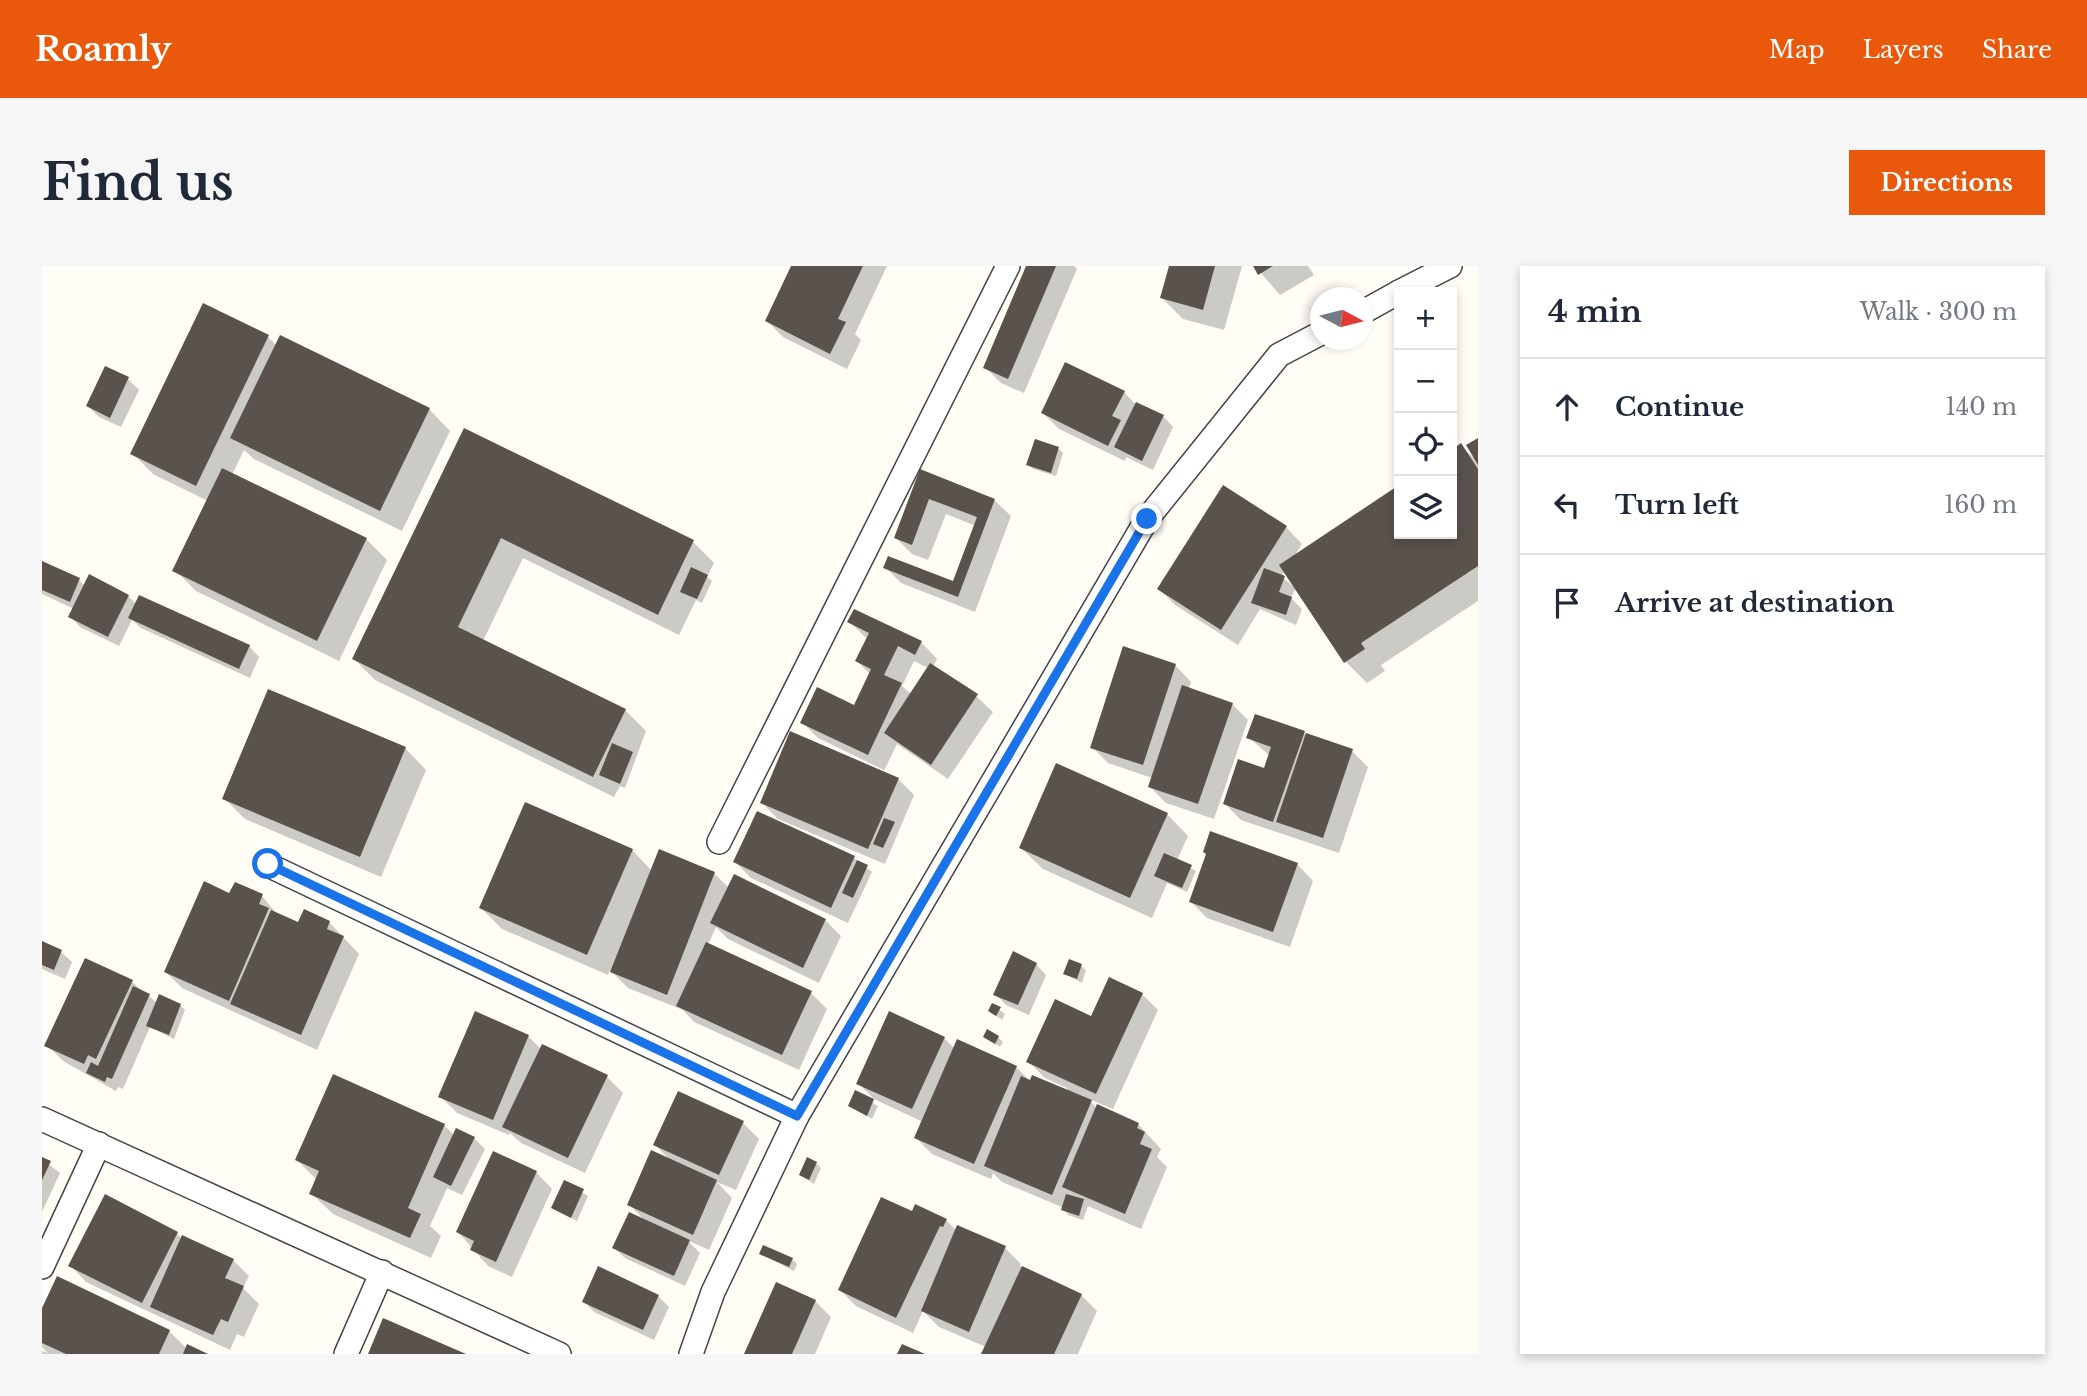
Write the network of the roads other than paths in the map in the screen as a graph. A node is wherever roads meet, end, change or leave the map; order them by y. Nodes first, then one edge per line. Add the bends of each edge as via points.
1 (1008, 266) edge
2 (1450, 266) edge
3 (1409, 287) edge
4 (1394, 295) edge
5 (1373, 306) edge
6 (1310, 339) edge
7 (719, 842) dead end
8 (268, 864) dead end
9 (797, 1116) junction
10 (42, 1119) edge
11 (99, 1144) junction
12 (42, 1267) edge
13 (382, 1272) junction
14 (346, 1354) edge
15 (559, 1354) edge
16 (691, 1354) edge

1 - 7 street
2 - 3 street
4 - 5 street
6 - 9 street via 1279,355 1147,519
8 - 9 street
9 - 16 street via 713,1292
10 - 11 street
11 - 12 street
11 - 13 street
13 - 14 street
13 - 15 street

